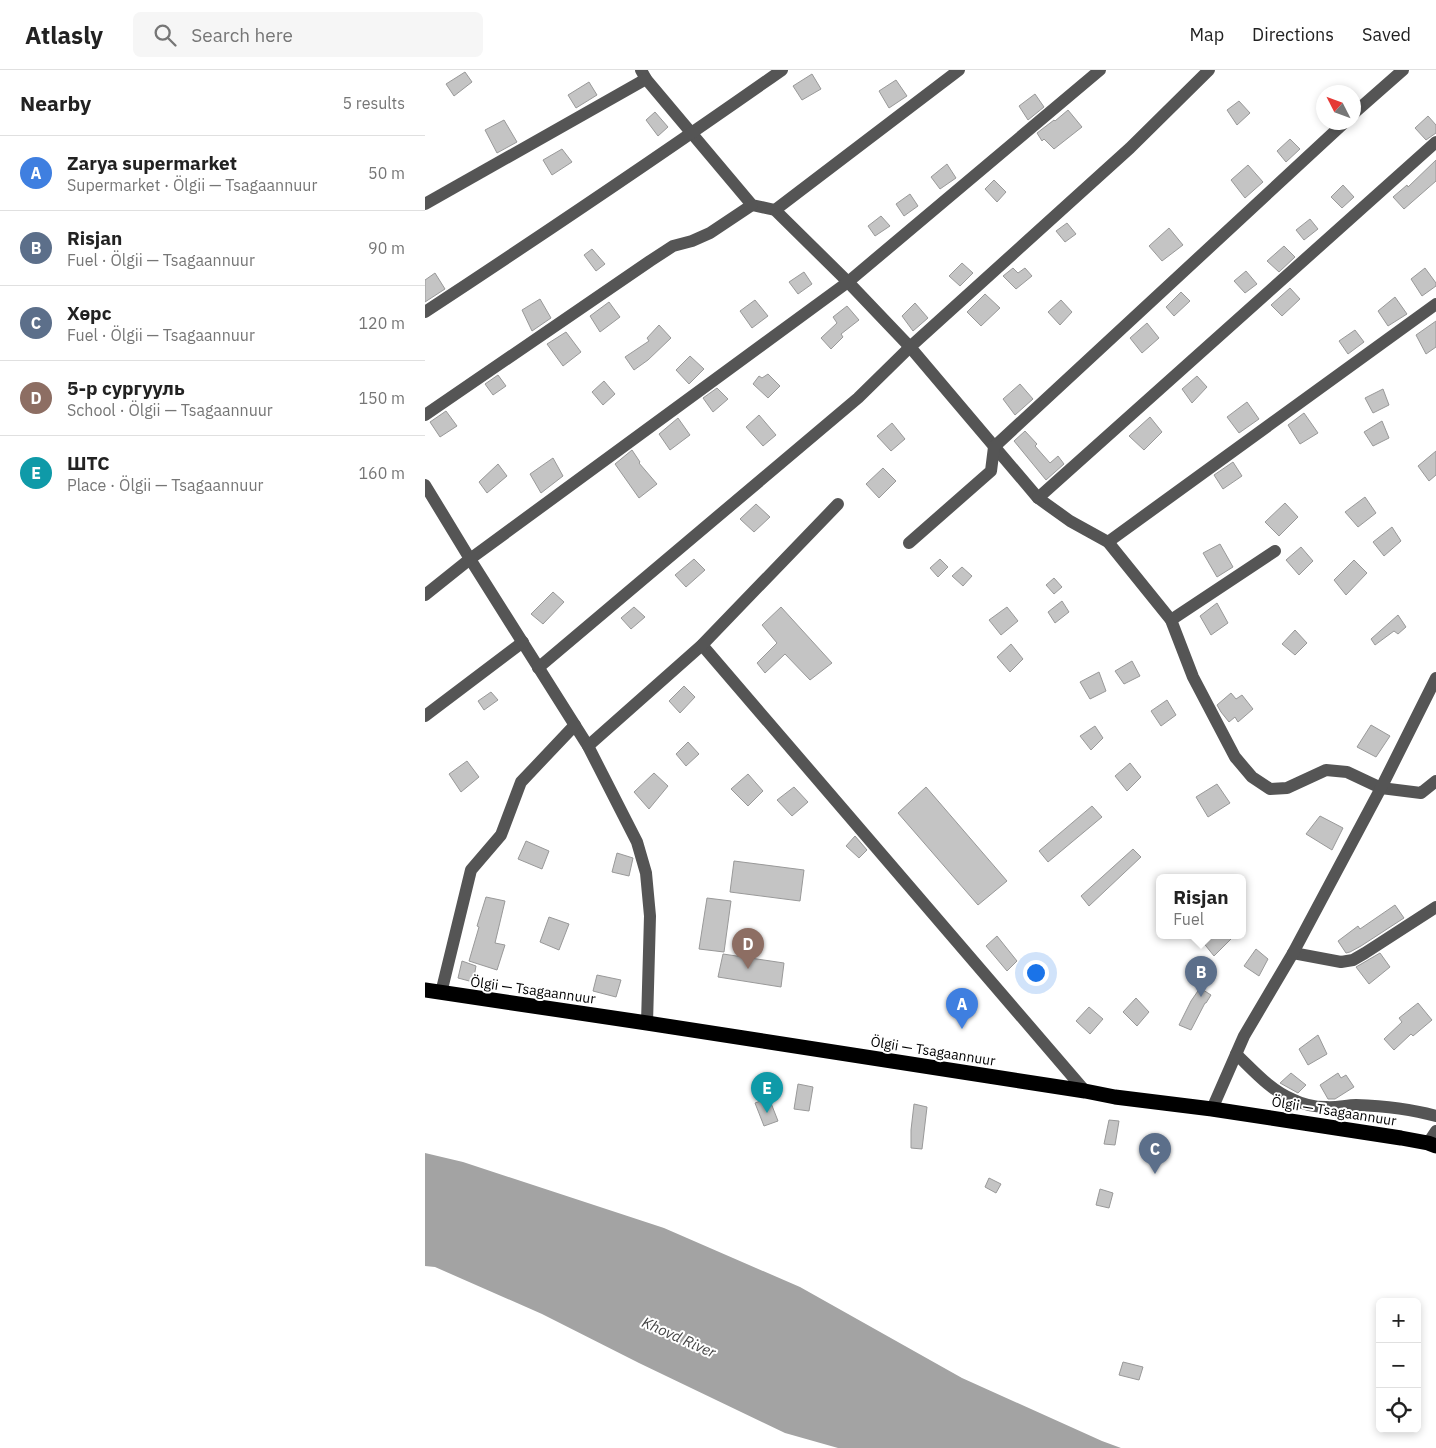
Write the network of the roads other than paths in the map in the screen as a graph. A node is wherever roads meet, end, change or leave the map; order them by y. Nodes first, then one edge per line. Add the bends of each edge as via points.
1 (782, 70) edge
2 (959, 70) edge
3 (1100, 70) edge
4 (1209, 70) edge
5 (1403, 70) edge
6 (643, 74) edge
7 (1361, 107) edge
8 (1336, 130) edge
9 (692, 133) junction
10 (1436, 142) edge
11 (425, 204) edge
12 (752, 205) junction
13 (775, 210) junction
14 (848, 282) junction
15 (1436, 304) edge
16 (425, 312) edge
17 (910, 346) junction
18 (425, 415) edge
19 (994, 447) junction
20 (425, 485) edge
21 (1038, 498) junction
22 (838, 504) dead end
23 (1108, 542) junction
24 (909, 543) dead end
25 (1275, 551) dead end
26 (470, 559) junction
27 (425, 594) edge
28 (1171, 620) junction
29 (523, 642) junction
30 (702, 645) junction
31 (538, 668) junction
32 (1436, 678) edge
33 (425, 716) edge
34 (575, 726) junction
35 (588, 746) junction
36 (1436, 781) edge
37 (1381, 788) junction
38 (1436, 907) edge
39 (1293, 952) junction
40 (425, 990) edge
41 (441, 993) junction
42 (647, 1023) junction
43 (1236, 1054) junction
44 (1085, 1091) junction
45 (1212, 1108) junction
46 (1436, 1116) edge
47 (1433, 1140) edge

1 - 9 street
2 - 13 street
3 - 14 street
4 - 17 street via 1130,148
5 - 7 street
6 - 9 street
6 - 11 street
8 - 19 street
9 - 12 street
9 - 16 street
10 - 21 street
12 - 13 street
12 - 18 street via 692,241 673,246
13 - 14 street
14 - 17 street
14 - 26 street
15 - 23 street
17 - 19 street
17 - 31 street via 858,398
19 - 21 street
19 - 24 street via 991,471
20 - 26 street
21 - 23 street via 1069,521
22 - 30 street
23 - 28 street
25 - 28 street
26 - 27 street
26 - 29 street
28 - 37 street via 1193,677 1235,757 1252,778 1269,789 1287,788 1325,770 1347,772
29 - 31 street
29 - 33 street
30 - 35 street
30 - 44 street
31 - 34 street
32 - 37 street
34 - 35 street
34 - 41 street via 521,782 501,835 471,870
35 - 42 street via 637,842 646,874 650,916
36 - 37 street via 1421,793
37 - 39 street
38 - 39 street via 1347,962
39 - 43 street via 1243,1036
40 - 41 highway, Ölgii — Tsagaannuur
41 - 42 highway, Ölgii — Tsagaannuur
42 - 44 highway, Ölgii — Tsagaannuur
43 - 45 street
43 - 46 street via 1271,1087 1305,1104 1390,1108
44 - 45 highway, Ölgii — Tsagaannuur
45 - 47 highway, Ölgii — Tsagaannuur

